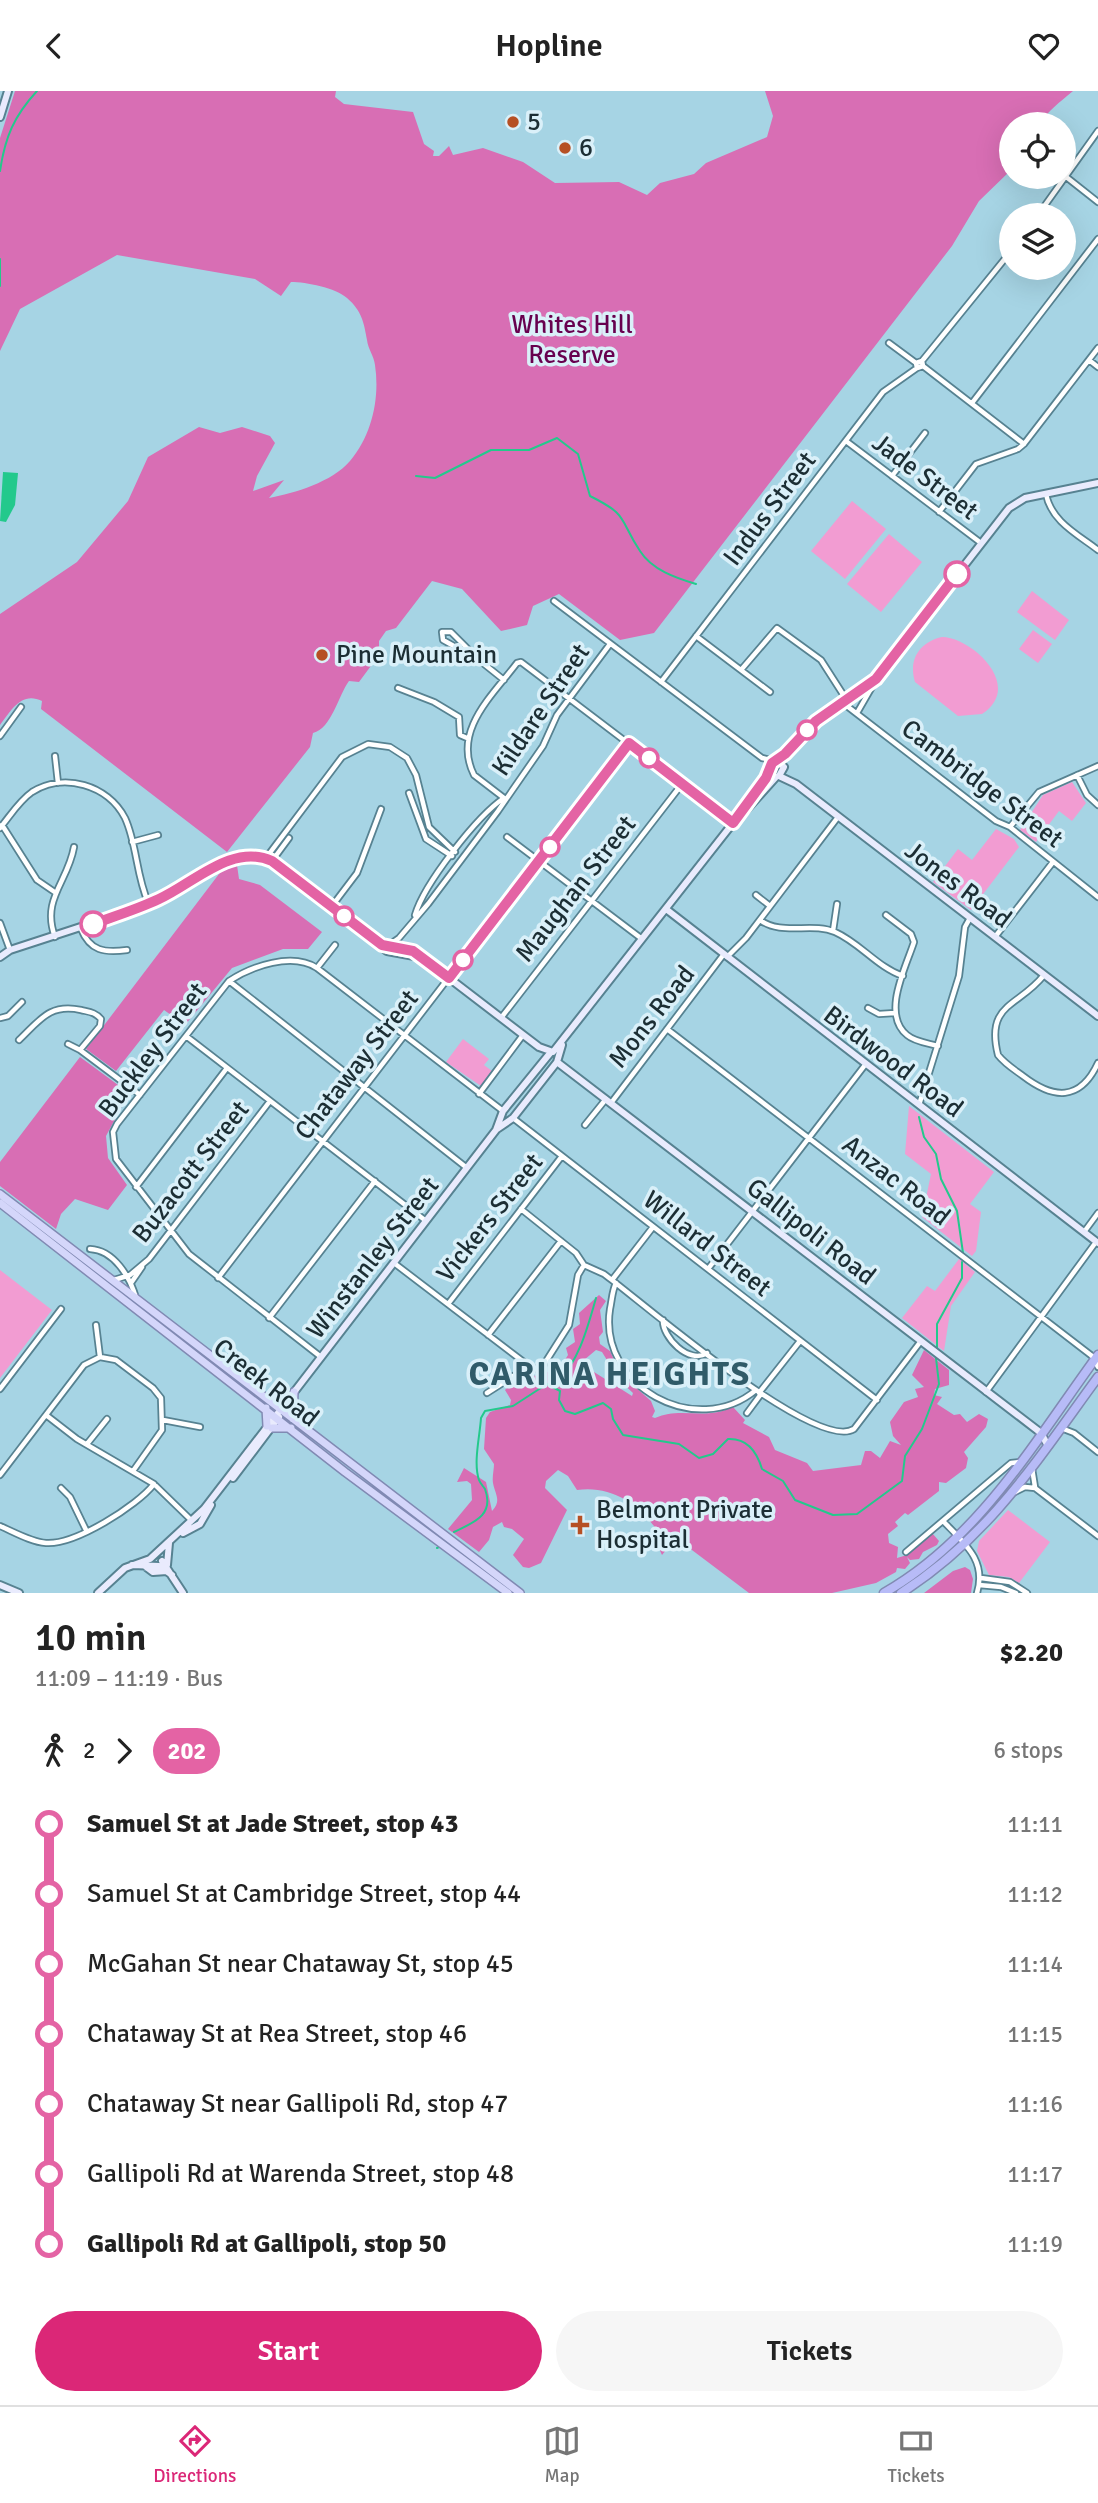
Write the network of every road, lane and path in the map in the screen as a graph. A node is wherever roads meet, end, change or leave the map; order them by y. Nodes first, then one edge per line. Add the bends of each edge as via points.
1 (8, 91) edge
2 (0, 117) edge
3 (1098, 131) edge
4 (1076, 161) edge
5 (1076, 185) edge
6 (1098, 202) edge
7 (1098, 239) edge
8 (999, 266) edge
9 (889, 343) dead end
10 (1098, 348) edge
11 (1089, 360) junction
12 (920, 365) junction
13 (1098, 367) edge
14 (972, 403) junction
15 (925, 433) dead end
16 (846, 441) junction
17 (1024, 444) junction
18 (892, 476) junction
19 (1098, 483) edge
20 (1046, 494) junction
21 (939, 512) junction
22 (981, 543) junction
23 (1098, 550) edge
24 (554, 601) dead end
25 (696, 636) junction
26 (610, 644) junction
27 (479, 660) junction
28 (741, 670) junction
29 (876, 679) junction
30 (504, 680) junction
31 (661, 682) junction
32 (398, 688) dead end
33 (770, 692) dead end
34 (569, 697) junction
35 (844, 701) junction
36 (21, 708) dead end
37 (858, 713) junction
38 (0, 736) edge
39 (467, 738) junction
40 (798, 740) junction
41 (629, 743) junction
42 (55, 756) dead end
43 (762, 758) junction
44 (776, 761) junction
45 (1098, 766) edge
46 (784, 768) junction
47 (769, 770) junction
48 (1077, 775) junction
49 (778, 776) junction
50 (58, 783) junction
51 (682, 784) junction
52 (796, 784) junction
53 (410, 793) dead end
54 (504, 798) junction
55 (1098, 805) edge
56 (381, 810) dead end
57 (838, 817) junction
58 (733, 823) junction
59 (1, 827) edge
60 (1010, 827) junction
61 (158, 835) dead end
62 (507, 837) dead end
63 (289, 838) dead end
64 (132, 842) junction
65 (74, 847) dead end
66 (453, 854) junction
67 (269, 860) junction
68 (539, 861) junction
69 (1053, 862) junction
70 (56, 893) junction
71 (757, 895) dead end
72 (1098, 897) edge
73 (592, 901) junction
74 (148, 902) junction
75 (837, 904) dead end
76 (332, 906) junction
77 (771, 906) junction
78 (666, 909) junction
79 (886, 915) dead end
80 (415, 918) junction
81 (970, 918) junction
82 (760, 920) junction
83 (0, 923) edge
84 (81, 929) junction
85 (833, 931) junction
86 (55, 937) junction
87 (995, 937) junction
88 (399, 939) junction
89 (642, 939) junction
90 (335, 945) dead end
91 (385, 945) junction
92 (401, 949) junction
93 (10, 950) junction
94 (127, 950) dead end
95 (726, 955) junction
96 (0, 957) edge
97 (422, 957) junction
98 (317, 968) junction
99 (1044, 975) junction
100 (904, 976) junction
101 (449, 978) junction
102 (229, 981) junction
103 (22, 1002) dead end
104 (868, 1008) dead end
105 (895, 1013) junction
106 (1098, 1016) edge
107 (0, 1018) edge
108 (501, 1018) junction
109 (667, 1029) junction
110 (523, 1035) junction
111 (186, 1036) junction
112 (404, 1036) junction
113 (19, 1041) dead end
114 (68, 1044) dead end
115 (938, 1046) junction
116 (80, 1050) junction
117 (552, 1058) junction
118 (1098, 1063) edge
119 (865, 1065) junction
120 (227, 1068) junction
121 (364, 1088) junction
122 (479, 1094) junction
123 (140, 1095) junction
124 (270, 1101) junction
125 (608, 1101) junction
126 (919, 1105) junction
127 (504, 1112) junction
128 (513, 1118) junction
129 (585, 1125) dead end
130 (496, 1130) junction
131 (809, 1138) junction
132 (323, 1142) junction
133 (562, 1156) junction
134 (467, 1168) junction
135 (375, 1181) junction
136 (136, 1187) junction
137 (0, 1194) edge
138 (0, 1203) edge
139 (521, 1209) junction
140 (752, 1211) junction
141 (1098, 1213) edge
142 (426, 1221) junction
143 (653, 1227) junction
144 (171, 1231) junction
145 (1084, 1232) junction
146 (561, 1241) junction
147 (1097, 1242) edge
148 (90, 1249) dead end
149 (394, 1263) junction
150 (584, 1265) junction
151 (142, 1267) junction
152 (708, 1269) junction
153 (127, 1277) junction
154 (218, 1278) junction
155 (112, 1280) junction
156 (614, 1281) junction
157 (131, 1283) junction
158 (136, 1299) junction
159 (448, 1304) junction
160 (61, 1309) dead end
161 (1041, 1317) junction
162 (269, 1318) junction
163 (663, 1319) junction
164 (96, 1325) dead end
165 (488, 1335) junction
166 (800, 1341) junction
167 (921, 1341) junction
168 (707, 1353) junction
169 (100, 1357) junction
170 (321, 1357) junction
171 (1097, 1360) edge
172 (528, 1366) junction
173 (1098, 1377) edge
174 (0, 1389) edge
175 (295, 1392) junction
176 (759, 1392) junction
177 (986, 1392) junction
178 (487, 1393) dead end
179 (877, 1400) junction
180 (266, 1408) junction
181 (747, 1413) dead end
182 (278, 1414) junction
183 (46, 1415) junction
184 (1070, 1415) junction
185 (107, 1419) dead end
186 (293, 1419) junction
187 (163, 1420) junction
188 (200, 1427) dead end
189 (269, 1427) junction
190 (292, 1428) junction
191 (1059, 1431) junction
192 (1041, 1433) junction
193 (1074, 1433) junction
194 (88, 1444) junction
195 (1048, 1446) junction
196 (1098, 1452) edge
197 (1020, 1462) junction
198 (2, 1467) edge
199 (1032, 1468) junction
200 (132, 1471) junction
201 (0, 1475) edge
202 (154, 1484) junction
203 (61, 1488) dead end
204 (1035, 1488) junction
205 (1014, 1492) junction
206 (195, 1519) junction
207 (943, 1521) junction
208 (0, 1526) edge
209 (86, 1530) junction
210 (440, 1536) junction
211 (1098, 1536) edge
212 (958, 1537) junction
213 (449, 1544) junction
214 (965, 1545) junction
215 (906, 1552) dead end
216 (159, 1564) junction
217 (981, 1578) junction
218 (0, 1585) edge
219 (979, 1585) junction
220 (506, 1592) edge
221 (518, 1592) edge
222 (19, 1593) edge
223 (97, 1593) edge
224 (183, 1593) edge
225 (884, 1593) edge
226 (901, 1593) edge
227 (977, 1593) edge
228 (1016, 1593) edge
229 (1027, 1593) edge

1 - 2 street
3 - 4 street
5 - 6 street
7 - 14 street
8 - 12 street, Indus Street
9 - 12 street
10 - 11 street
11 - 13 street
11 - 17 street
12 - 14 street
12 - 16 street, Indus Street via 889,385
14 - 17 street
15 - 18 street
16 - 18 street, Jade Street
16 - 25 street, Indus Street
17 - 21 street via 976,464
18 - 21 street, Jade Street
19 - 20 street, Winstanley Street
20 - 22 street, Winstanley Street via 1012,505
20 - 23 street via 1057,519
21 - 22 street, Jade Street
22 - 29 street, Winstanley Street
24 - 26 street
25 - 28 street
25 - 31 street, Indus Street
26 - 31 street
26 - 34 street, Kildare Street
27 - 27 street via 443,640 442,632 451,632
27 - 30 street
28 - 33 street
28 - 35 street via 777,628 821,660
29 - 35 street, Winstanley Street
29 - 37 street
30 - 34 street via 521,662
30 - 39 street via 473,722
31 - 43 street
32 - 39 street via 459,717 460,736
34 - 41 street
34 - 54 street, Kildare Street via 543,746
35 - 37 street, Cambridge Street
35 - 40 street, Winstanley Street
36 - 38 street
37 - 60 street, Cambridge Street via 996,821
39 - 54 street via 474,775
40 - 44 street, Winstanley Street
40 - 46 street, Winstanley Street
41 - 51 street
41 - 68 street, Chataway Street
42 - 50 street
43 - 44 street
43 - 47 street
44 - 46 street, Jones Road
44 - 47 street, Winstanley Street
45 - 48 street
46 - 49 street, Winstanley Street
46 - 52 street, Jones Road
47 - 49 street, Jones Road
47 - 58 street, Winstanley Street
48 - 55 street
48 - 60 street via 1039,792
49 - 52 street, Jones Road
49 - 58 street, Winstanley Street
50 - 59 street via 34,791
50 - 64 street via 90,786 110,799 125,819
51 - 58 street
51 - 73 street, Maughan Street
52 - 57 street, Jones Road
53 - 66 street via 426,839
54 - 66 street, Kildare Street via 486,811
54 - 80 street, Kildare Street
56 - 76 street via 357,873
57 - 77 street, Mons Road
57 - 81 street, Jones Road
58 - 78 street, Winstanley Street
59 - 70 street via 37,880
60 - 69 street, Cambridge Street
61 - 64 street
62 - 68 street
63 - 67 street
64 - 74 street
65 - 70 street
66 - 67 street via 429,827 407,758 390,747 369,744 342,757
66 - 80 street, Kildare Street via 424,893
67 - 74 street via 256,856 234,859
67 - 76 street, Gallipoli Road
68 - 73 street
68 - 101 street, Chataway Street
69 - 72 street, Cambridge Street
69 - 87 street
70 - 86 street via 49,914
71 - 77 street
73 - 89 street
73 - 108 street, Maughan Street
74 - 84 street
75 - 85 street
76 - 91 street, Gallipoli Road
77 - 82 street, Mons Road
78 - 89 street, Winstanley Street
78 - 95 street, Birdwood Road
79 - 100 street via 914,938
80 - 88 street, Kildare Street
81 - 87 street, Jones Road
81 - 115 street
82 - 85 street via 770,926
82 - 95 street, Mons Road
83 - 93 street
84 - 86 street
84 - 94 street via 94,948
85 - 100 street via 885,970
86 - 93 street
87 - 99 street, Jones Road
88 - 91 street, Kildare Street
88 - 92 street
89 - 117 street, Winstanley Street
90 - 98 street
91 - 92 street, Gallipoli Road
91 - 97 street, Gallipoli Road via 394,954
92 - 97 street, Gallipoli Road
93 - 96 street
95 - 109 street, Mons Road
95 - 119 street, Birdwood Road
97 - 101 street, Gallipoli Road
98 - 102 street, Buckley Street via 287,961
98 - 112 street
99 - 106 street, Jones Road
99 - 118 street via 998,1017 994,1035 998,1055 1051,1094 1076,1089
100 - 105 street
101 - 108 street, Gallipoli Road
101 - 112 street, Chataway Street
102 - 111 street, Buckley Street
102 - 121 street
103 - 107 street
104 - 105 street via 878,1014
105 - 115 street via 907,1035
108 - 110 street, Gallipoli Road
109 - 125 street, Mons Road
109 - 131 street, Anzac Road
110 - 117 street, Gallipoli Road
110 - 122 street
111 - 120 street
111 - 123 street, Buckley Street
112 - 121 street, Chataway Street
112 - 122 street
113 - 116 street via 54,1009 66,1007 96,1013 101,1019
114 - 116 street
115 - 126 street
116 - 123 street
117 - 125 street, Gallipoli Road
117 - 127 street, Winstanley Street
117 - 128 street, Winstanley Street
119 - 126 street, Birdwood Road
119 - 131 street
120 - 124 street
120 - 136 street
121 - 132 street, Chataway Street
121 - 134 street
122 - 127 street
123 - 136 street, Buckley Street via 113,1132 114,1154
124 - 132 street
124 - 144 street, Buzacott Street
125 - 129 street
125 - 140 street, Gallipoli Road
126 - 145 street, Birdwood Road
127 - 128 street
127 - 128 street via 512,1109
127 - 130 street, Winstanley Street
128 - 130 street, Winstanley Street
128 - 133 street, Willard Street
130 - 134 street, Winstanley Street
131 - 140 street
131 - 161 street, Anzac Road
132 - 135 street
132 - 154 street, Chataway Street
133 - 139 street, Vickers Street
133 - 143 street, Willard Street
134 - 142 street, Winstanley Street
135 - 142 street
135 - 162 street
136 - 144 street, Buckley Street
137 - 155 main road, Creek Road
138 - 180 main road, Creek Road
139 - 146 street
139 - 159 street, Vickers Street
140 - 152 street
140 - 167 street, Gallipoli Road
141 - 145 street
142 - 149 street, Winstanley Street
143 - 152 street, Willard Street
143 - 156 street
144 - 151 street, Buzacott Street
144 - 154 street, Buckley Street via 188,1254
145 - 147 street, Birdwood Road
146 - 150 street
146 - 165 street
147 - 161 street
148 - 153 street via 107,1254
149 - 159 street
149 - 170 street, Winstanley Street
150 - 156 street
150 - 172 street via 569,1325 559,1345 543,1366
151 - 153 street, Buzacott Street
151 - 157 street, Buzacott Street
152 - 166 street, Willard Street
153 - 155 street, Buzacott Street
153 - 157 street
154 - 162 street, Buckley Street
155 - 158 main road, Creek Road
156 - 163 street
156 - 176 street via 609,1320 615,1354 632,1381 654,1398 685,1409 705,1408
157 - 158 street
158 - 182 main road, Creek Road
159 - 165 street
160 - 174 street
161 - 171 street, Anzac Road
161 - 177 street
162 - 170 street, Buckley Street
163 - 168 street
163 - 168 street via 669,1338 680,1349 699,1356
164 - 169 street
165 - 172 street
166 - 176 street
166 - 179 street, Willard Street
167 - 177 street, Gallipoli Road
167 - 179 street
168 - 176 street
169 - 183 street via 84,1365
169 - 187 street via 116,1360 156,1391
170 - 175 street, Winstanley Street
171 - 192 highway
172 - 178 street
173 - 184 highway
175 - 182 street, Winstanley Street
175 - 186 main road
176 - 179 street via 806,1421 839,1433 854,1429
176 - 181 street
177 - 192 street, Gallipoli Road
180 - 182 main road, Creek Road
180 - 189 main road
182 - 186 main road, Creek Road
182 - 189 street, Winstanley Street
182 - 190 main road, Creek Road
183 - 194 street
183 - 198 street
184 - 191 highway
184 - 193 street
185 - 194 street
186 - 210 main road, Creek Road
187 - 188 street
187 - 200 street via 158,1439
189 - 190 main road
189 - 206 street, Winstanley Street
190 - 210 main road, Creek Road
191 - 192 street
191 - 193 street
191 - 195 highway
192 - 195 street
192 - 197 highway
193 - 196 street
194 - 200 street
195 - 199 highway
197 - 207 street via 1011,1463
197 - 212 highway
198 - 201 street
199 - 204 street
199 - 205 highway
200 - 202 street
202 - 206 street
202 - 209 street via 138,1501
203 - 209 street
204 - 205 street
204 - 211 street
205 - 214 highway
206 - 216 street, Winstanley Street
206 - 216 street, Winstanley Street via 169,1543
207 - 212 street
207 - 215 street
208 - 209 street via 48,1543
210 - 213 main road, Creek Road
212 - 214 street
212 - 225 highway
213 - 220 main road, Creek Road
213 - 221 main road, Creek Road
214 - 217 street via 978,1562
214 - 226 highway
216 - 223 street via 132,1565
216 - 224 street
217 - 219 street
217 - 229 street via 1010,1582
218 - 222 street
219 - 227 street
219 - 228 street

